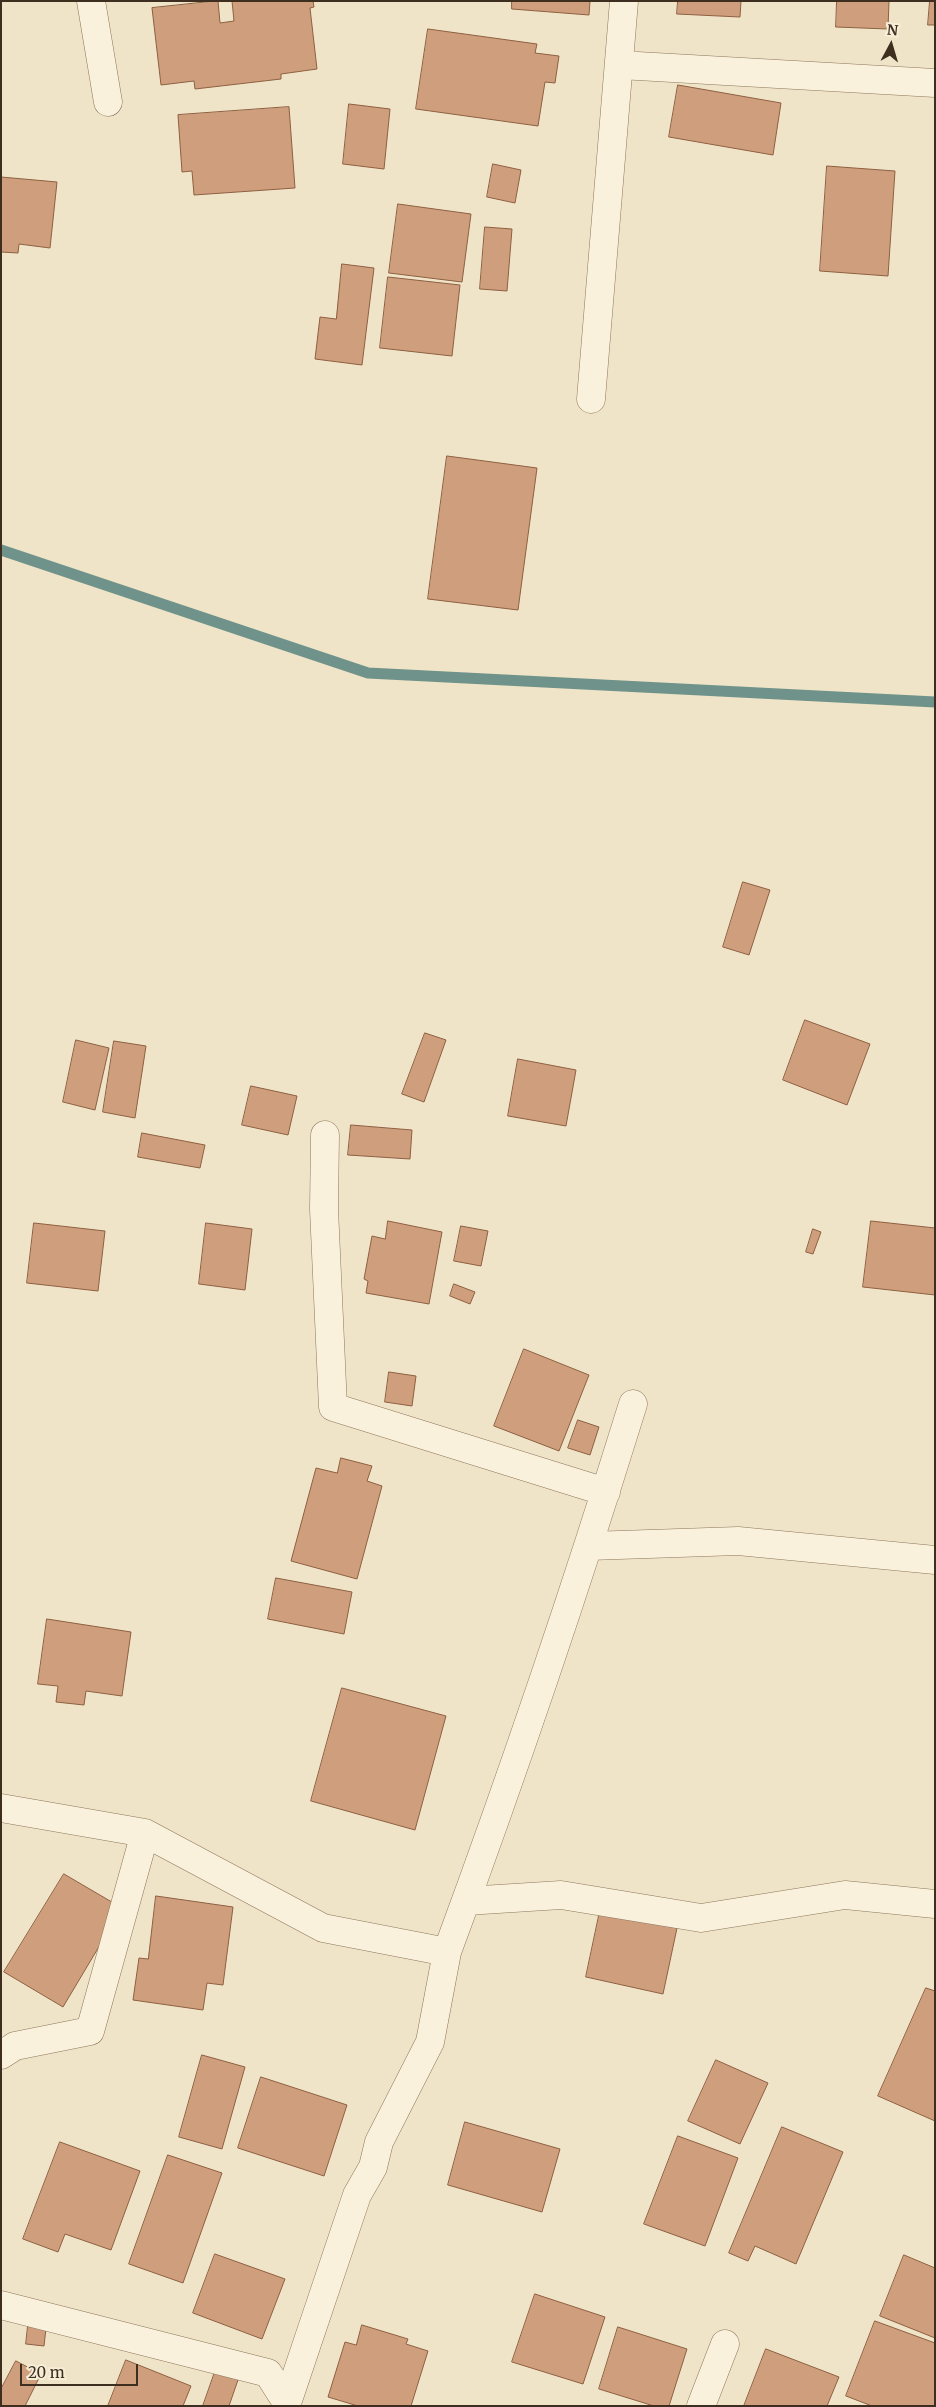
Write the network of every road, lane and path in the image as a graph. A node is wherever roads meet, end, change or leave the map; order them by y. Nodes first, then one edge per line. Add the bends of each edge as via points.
1 (91, 1) edge
2 (624, 1) edge
3 (620, 65) junction
4 (935, 83) edge
5 (108, 102) dead end
6 (590, 399) dead end
7 (325, 1135) dead end
8 (634, 1404) dead end
9 (606, 1492) junction
10 (589, 1546) junction
11 (935, 1560) edge
12 (1, 1808) edge
13 (145, 1833) junction
14 (466, 1901) junction
15 (935, 1904) edge
16 (447, 1952) junction
17 (1, 2055) edge
18 (1, 2305) edge
19 (726, 2344) dead end
20 (287, 2405) edge
21 (701, 2406) edge

1 - 5 street
2 - 3 street
3 - 4 street
3 - 6 street
7 - 9 street via 324,1209 333,1407
8 - 9 street
9 - 10 street
10 - 11 street via 738,1541
10 - 14 street
12 - 13 street
13 - 16 street via 323,1928
13 - 17 street via 90,2031 15,2046
14 - 15 street via 561,1894 700,1918 845,1895
14 - 16 street
16 - 20 street via 430,2042 379,2142 374,2167 357,2195
18 - 20 street via 268,2373
19 - 21 street

